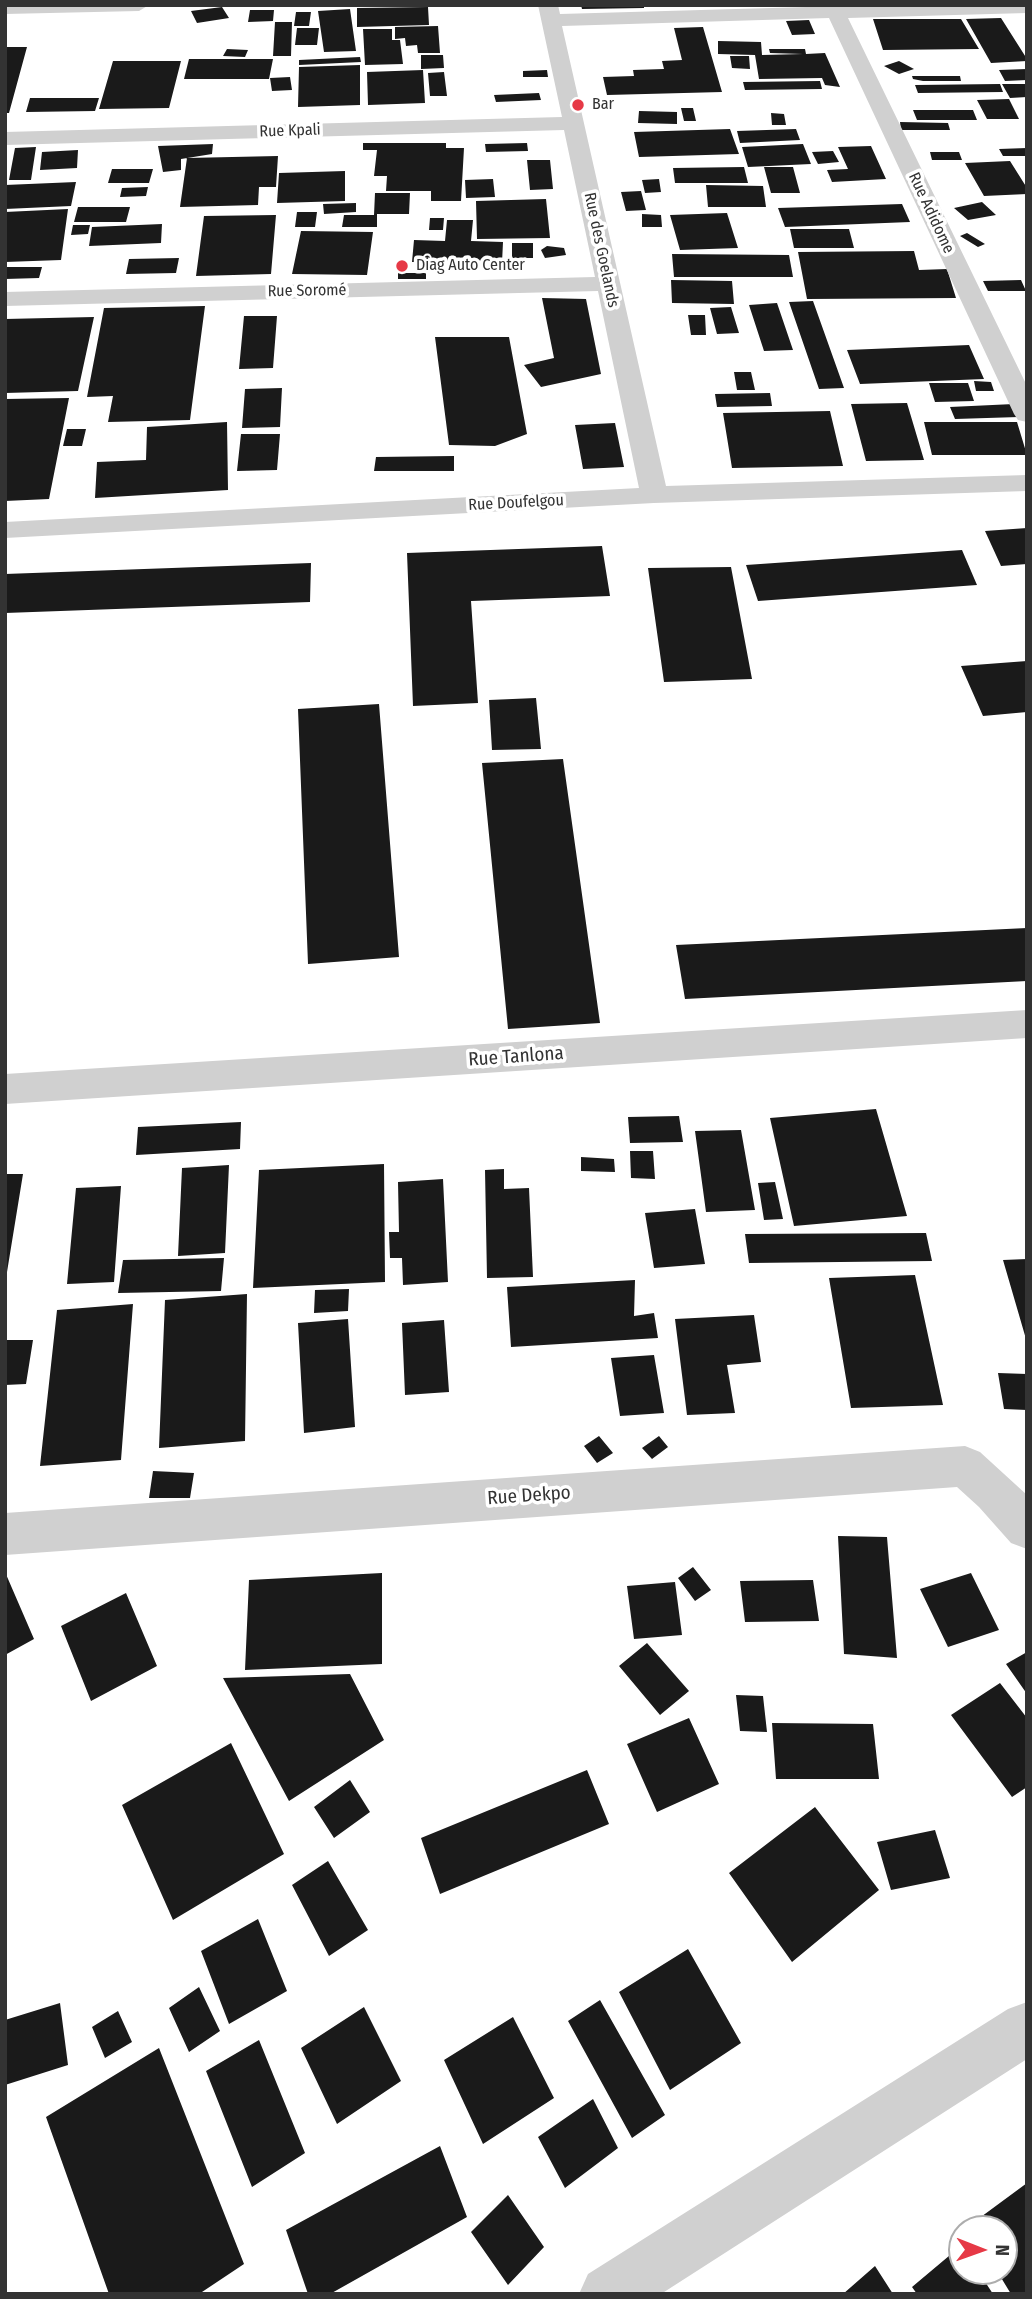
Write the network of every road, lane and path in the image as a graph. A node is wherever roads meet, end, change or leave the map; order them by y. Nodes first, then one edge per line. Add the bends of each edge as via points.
1 (139, 5) edge
2 (1027, 7) edge
3 (5, 8) edge
4 (550, 12) edge
5 (836, 13) junction
6 (575, 123) junction
7 (5, 139) edge
8 (608, 284) junction
9 (5, 299) edge
10 (1027, 414) edge
11 (1027, 483) edge
12 (654, 495) junction
13 (5, 530) edge
14 (1027, 1024) edge
15 (5, 1090) edge
16 (1027, 1528) edge
17 (5, 1534) edge
18 (1027, 2028) edge
19 (608, 2294) edge

1 - 3 street
2 - 5 street
4 - 5 street
4 - 6 street, Rue des Goelands
5 - 10 street, Rue Adidome
6 - 7 street, Rue Kpali
6 - 8 street, Rue des Goelands
8 - 9 street, Rue Soromé
8 - 12 street, Rue des Goelands
11 - 12 street, Rue Doufelgou
12 - 13 street, Rue Doufelgou
14 - 15 street, Rue Tanlona
16 - 17 street, Rue Dekpo via 965,1466
18 - 19 street

